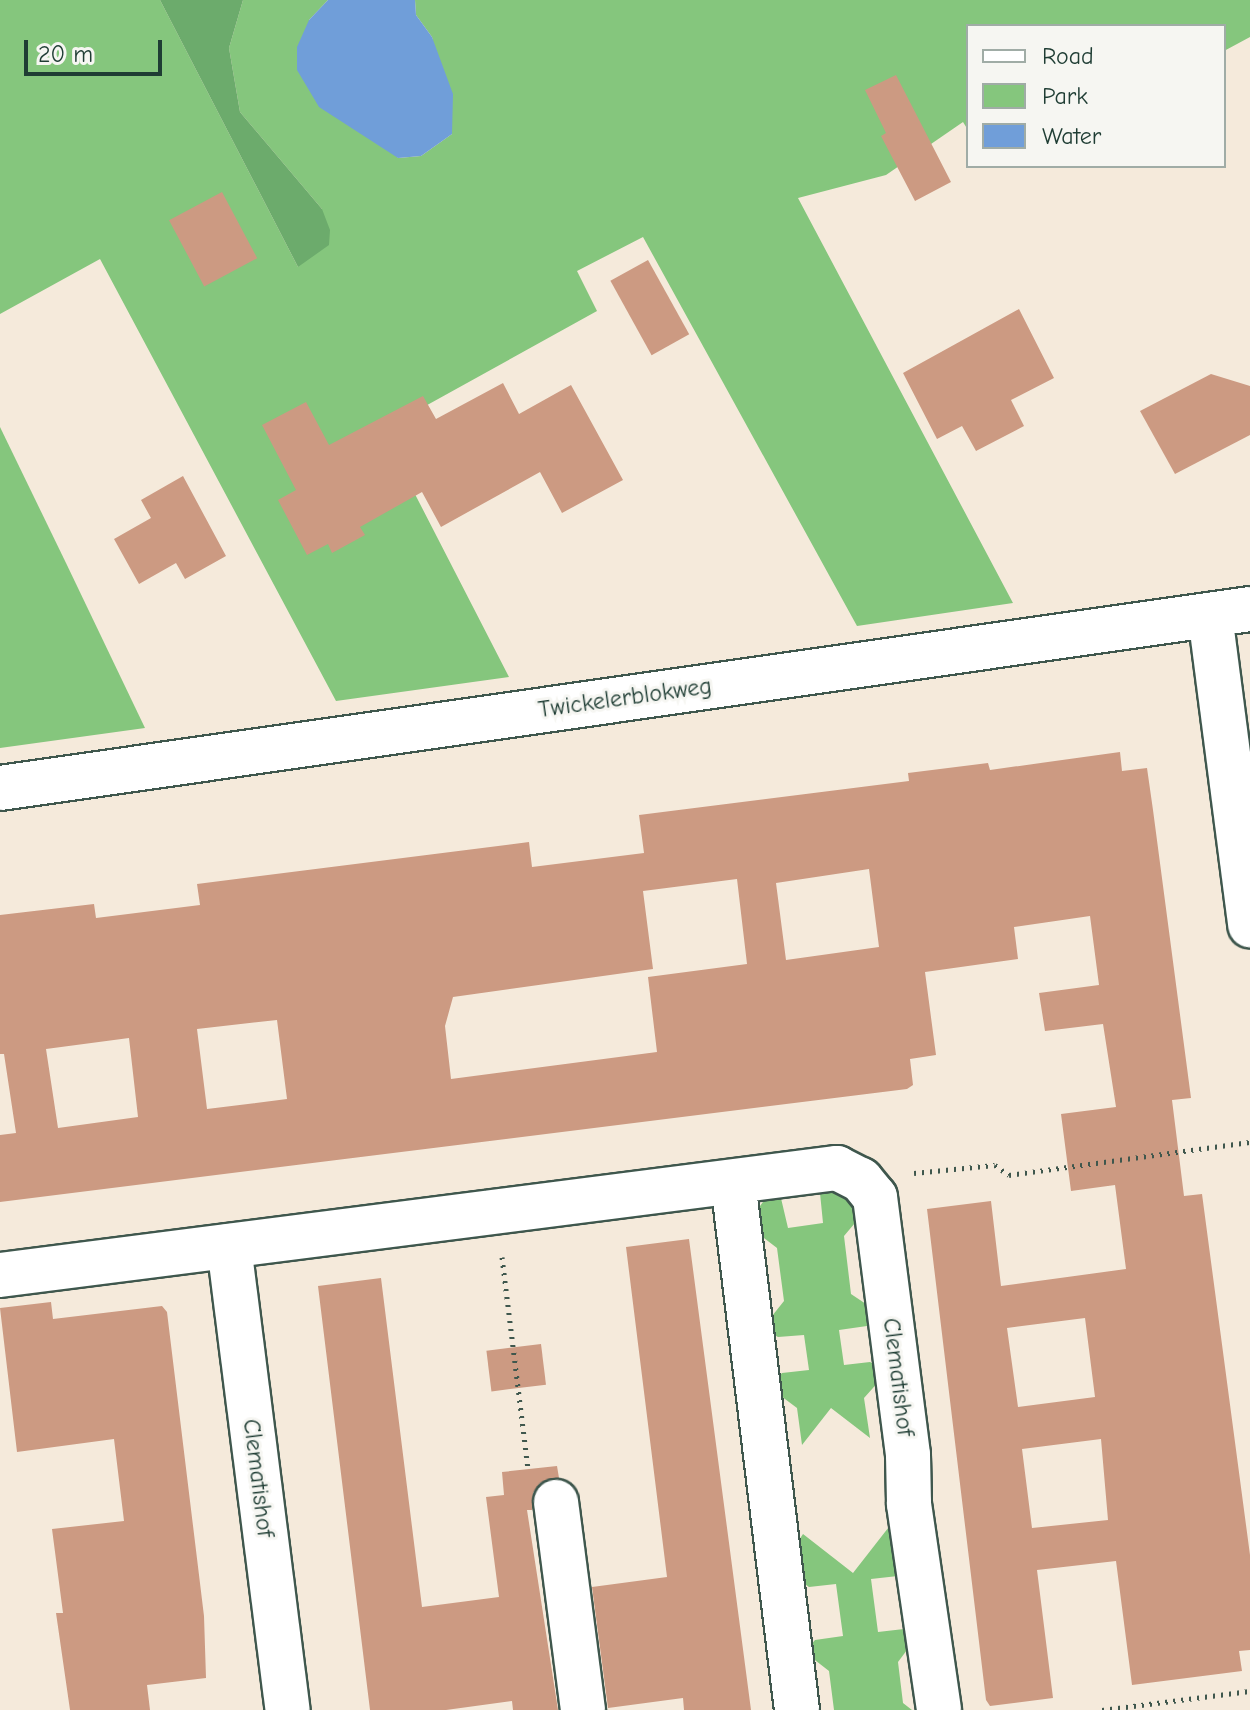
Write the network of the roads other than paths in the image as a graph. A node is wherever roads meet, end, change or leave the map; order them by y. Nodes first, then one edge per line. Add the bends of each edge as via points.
1 (1230, 612) edge
2 (0, 788) edge
3 (1250, 925) edge
4 (733, 1182) junction
5 (229, 1246) junction
6 (0, 1275) edge
7 (556, 1502) road end
8 (288, 1710) edge
9 (583, 1710) edge
10 (797, 1710) edge
11 (939, 1710) edge

1 - 2 street, Twickelerblokweg
1 - 3 street
4 - 5 street
4 - 10 street
4 - 11 street, Clematishof via 837,1168 861,1180 875,1197 908,1455 909,1504
5 - 6 street
5 - 8 street, Clematishof
7 - 9 street

